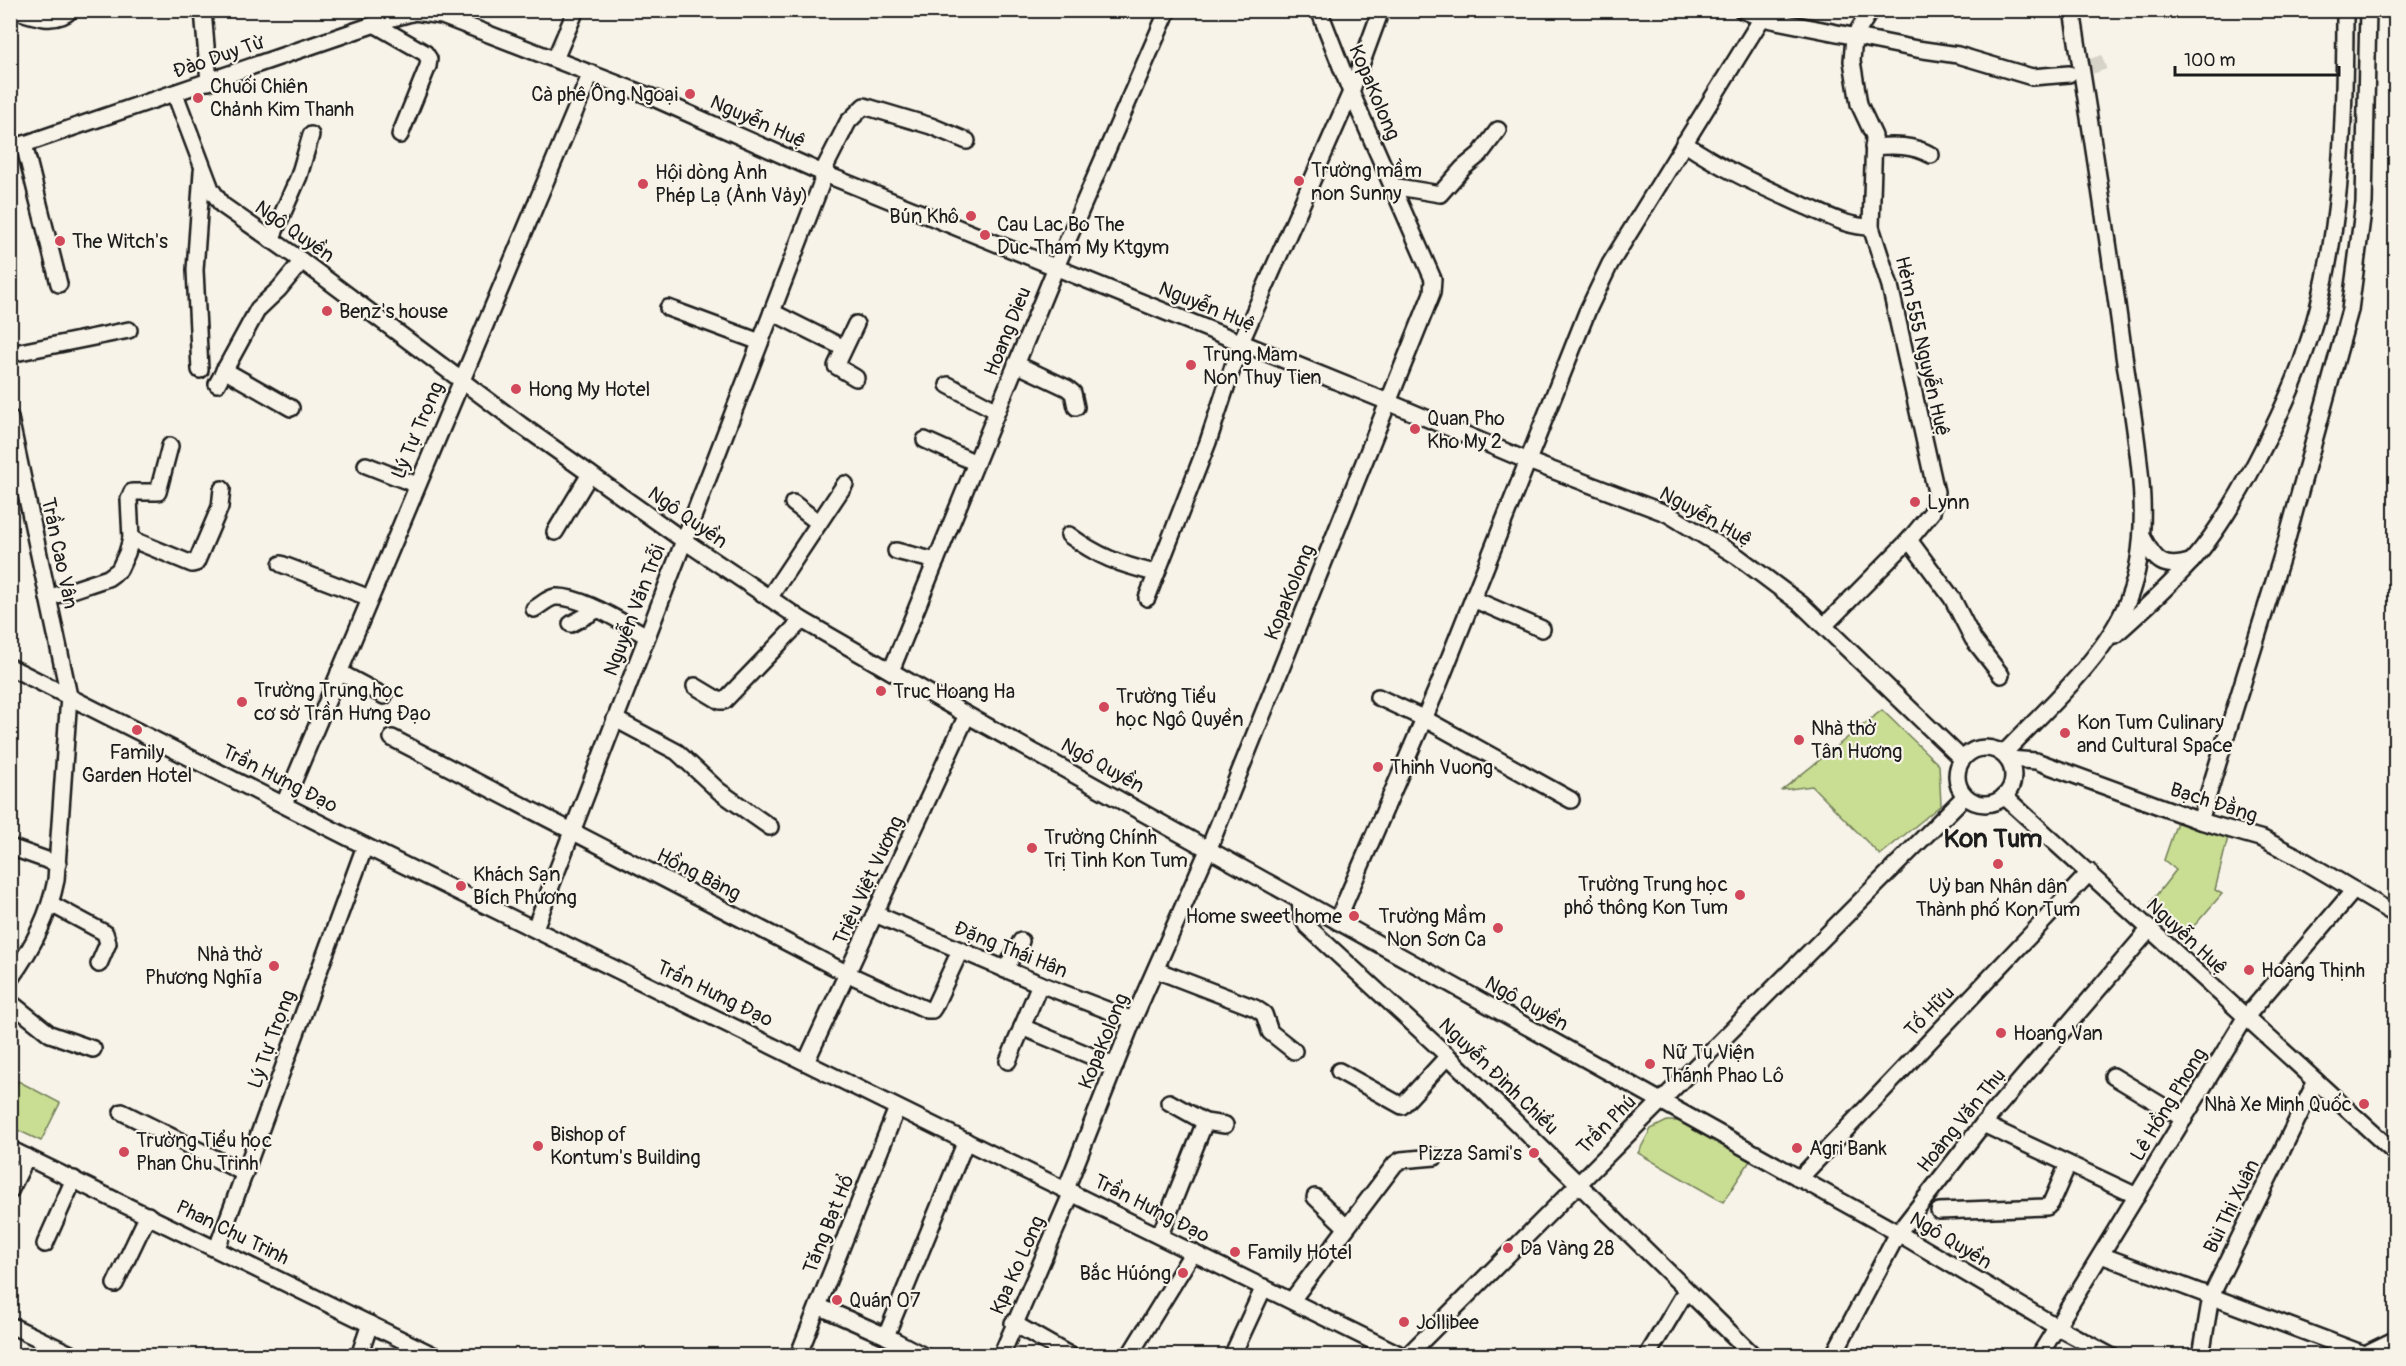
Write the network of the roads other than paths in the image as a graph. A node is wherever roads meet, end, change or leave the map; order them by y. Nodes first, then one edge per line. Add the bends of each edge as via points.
1 (15, 10) edge
2 (71, 10) edge
3 (203, 10) edge
4 (576, 10) edge
5 (1168, 10) edge
6 (1319, 10) edge
7 (1381, 10) edge
8 (1742, 10) edge
9 (1870, 10) edge
10 (2072, 10) edge
11 (2345, 10) edge
12 (2368, 10) edge
13 (400, 13) edge
14 (442, 16) joint
15 (1762, 18) junction
16 (376, 25) junction
17 (1854, 37) junction
18 (555, 58) junction
19 (591, 73) junction
20 (2070, 74) tunnel mouth
21 (209, 82) junction
22 (1351, 92) junction
23 (175, 94) junction
24 (1498, 130) dead end
25 (311, 135) dead end
26 (399, 135) dead end
27 (967, 141) dead end
28 (1684, 143) junction
29 (17, 146) edge
30 (1873, 147) junction
31 (1931, 155) dead end
32 (203, 166) junction
33 (824, 173) junction
34 (1392, 186) junction
35 (1871, 227) junction
36 (271, 240) junction
37 (302, 261) junction
38 (1056, 267) junction
39 (59, 284) dead end
40 (668, 308) dead end
41 (772, 312) junction
42 (856, 324) dead end
43 (129, 330) dead end
44 (760, 342) junction
45 (1241, 342) junction
46 (844, 348) junction
47 (10, 354) edge
48 (1016, 364) junction
49 (200, 370) dead end
50 (224, 370) junction
51 (856, 378) dead end
52 (461, 379) junction
53 (217, 384) dead end
54 (948, 386) dead end
55 (1388, 402) junction
56 (1076, 406) dead end
57 (291, 408) dead end
58 (997, 411) junction
59 (11, 424) edge
60 (925, 440) dead end
61 (170, 446) dead end
62 (1528, 461) junction
63 (976, 463) junction
64 (366, 465) dead end
65 (590, 474) junction
66 (845, 484) dead end
67 (417, 485) junction
68 (222, 489) dead end
69 (793, 503) dead end
70 (819, 523) junction
71 (555, 532) dead end
72 (1069, 535) dead end
73 (2142, 536) junction
74 (131, 539) junction
75 (683, 540) junction
76 (1909, 540) junction
77 (896, 552) dead end
78 (936, 561) junction
79 (2192, 561) junction
80 (281, 564) dead end
81 (1155, 573) junction
82 (48, 598) junction
83 (370, 598) junction
84 (769, 598) junction
85 (1147, 598) dead end
86 (1473, 599) junction
87 (534, 609) dead end
88 (597, 610) junction
89 (802, 620) junction
90 (571, 624) dead end
91 (1824, 626) junction
92 (1542, 629) dead end
93 (647, 636) junction
94 (2101, 646) junction
95 (10, 667) edge
96 (891, 671) junction
97 (339, 672) junction
98 (2001, 675) dead end
99 (695, 686) dead end
100 (69, 696) junction
101 (384, 696) dead end
102 (1378, 697) dead end
103 (966, 715) junction
104 (615, 719) junction
105 (1425, 719) junction
106 (392, 738) dead end
107 (2005, 757) junction
108 (1962, 759) junction
109 (1965, 796) junction
110 (2004, 796) junction
111 (1571, 800) dead end
112 (284, 804) junction
113 (2200, 821) junction
114 (770, 827) dead end
115 (572, 832) junction
116 (365, 846) junction
117 (10, 847) edge
118 (1209, 848) junction
119 (58, 864) junction
120 (2090, 872) junction
121 (2354, 890) junction
122 (1300, 901) junction
123 (51, 904) junction
124 (875, 914) junction
125 (2396, 915) edge
126 (1337, 921) junction
127 (536, 928) junction
128 (2149, 930) junction
129 (1021, 941) dead end
130 (960, 951) junction
131 (99, 964) dead end
132 (1005, 970) junction
133 (1156, 970) junction
134 (848, 974) junction
135 (10, 979) edge
136 (1040, 984) junction
137 (10, 1002) edge
138 (2245, 1018) junction
139 (1133, 1020) junction
140 (1022, 1027) junction
141 (93, 1049) dead end
142 (1294, 1051) dead end
143 (1448, 1056) junction
144 (1008, 1061) dead end
145 (806, 1062) junction
146 (1115, 1065) junction
147 (1339, 1071) dead end
148 (2113, 1076) dead end
149 (2316, 1081) junction
150 (1659, 1100) junction
151 (1169, 1102) dead end
152 (897, 1108) junction
153 (122, 1112) dead end
154 (2184, 1119) junction
155 (1205, 1122) junction
156 (1983, 1124) junction
157 (1225, 1125) dead end
158 (966, 1141) junction
159 (10, 1149) edge
160 (2396, 1154) edge
161 (27, 1157) junction
162 (1435, 1157) dead end
163 (2068, 1164) junction
164 (244, 1173) junction
165 (74, 1179) junction
166 (1799, 1179) junction
167 (1578, 1182) junction
168 (1069, 1190) junction
169 (10, 1191) edge
170 (2137, 1196) junction
171 (1315, 1197) dead end
172 (1939, 1211) dead end
173 (148, 1215) junction
174 (1346, 1227) junction
175 (1898, 1233) junction
176 (1160, 1235) junction
177 (45, 1244) dead end
178 (217, 1248) junction
179 (1193, 1252) junction
180 (2101, 1255) junction
181 (115, 1284) dead end
182 (1264, 1287) junction
183 (1686, 1291) junction
184 (2211, 1296) junction
185 (1292, 1300) junction
186 (818, 1306) junction
187 (1013, 1323) junction
188 (370, 1324) junction
189 (10, 1325) edge
190 (2057, 1327) junction
191 (886, 1336) junction
192 (2396, 1339) edge
193 (1068, 1355) edge
194 (2362, 1355) edge
195 (75, 1356) edge
196 (359, 1356) edge
197 (435, 1356) edge
198 (798, 1356) edge
199 (924, 1356) edge
200 (1000, 1356) edge
201 (1129, 1356) edge
202 (1232, 1356) edge
203 (1405, 1356) edge
204 (1647, 1356) edge
205 (1754, 1356) edge
206 (1833, 1356) edge
207 (2039, 1356) edge
208 (2111, 1356) edge
209 (2202, 1356) edge

1 - 2 street via 51,18
3 - 21 street
4 - 18 street
5 - 38 street, Hoang Dieu
6 - 22 street, KopaKolong
7 - 22 street
8 - 15 street
9 - 17 street
10 - 73 street via 2142,495
11 - 79 street via 2340,156 2326,270 2315,318 2277,421 2232,504
12 - 113 street via 2364,203 2350,310 2286,546
13 - 14 street, Đào Duy Từ
13 - 16 street, Đào Duy Từ
14 - 18 street, Nguyễn Huệ
15 - 17 street
15 - 28 street
16 - 21 street, Đào Duy Từ
16 - 26 street via 429,59
17 - 20 street via 1958,55 2032,78
17 - 30 street, Hẻm 555 Nguyễn Huệ via 1852,61 1859,104 1874,136
18 - 19 street, Nguyễn Huệ
19 - 33 street, Nguyễn Huệ
19 - 52 street, Lý Tự Trọng
21 - 23 street, Đào Duy Từ
22 - 34 street, KopaKolong
22 - 45 street
23 - 29 street, Đào Duy Từ
23 - 32 street, Ngô Quyền
24 - 34 street via 1440,194
25 - 36 street via 299,176
27 - 33 street, Nguyễn Văn Trỗi via 864,106 848,122
28 - 35 street via 1713,163 1771,191 1854,227
28 - 62 street via 1610,264
29 - 39 street
30 - 31 street via 1919,148
30 - 35 street, Hẻm 555 Nguyễn Huệ
32 - 36 street, Ngô Quyền via 222,205
32 - 49 street via 195,270
33 - 38 street, Nguyễn Huệ
33 - 41 street, Nguyễn Văn Trỗi
34 - 55 street, KopaKolong via 1433,279 1432,293
35 - 76 street, Hẻm 555 Nguyễn Huệ via 1890,286 1936,492 1932,512
36 - 37 street, Ngô Quyền
37 - 50 street via 258,309
37 - 52 street, Ngô Quyền
38 - 45 street, Nguyễn Huệ
38 - 48 street, Hoang Dieu
40 - 44 street
41 - 44 street, Nguyễn Văn Trỗi
41 - 46 street
42 - 46 street
43 - 47 street
44 - 75 street, Nguyễn Văn Trỗi
45 - 55 street, Nguyễn Huệ
45 - 81 street via 1208,442
46 - 51 street via 836,366
48 - 56 street via 1067,388 1073,393
48 - 58 street, Hoang Dieu
50 - 53 street
50 - 57 street
52 - 65 street, Ngô Quyền
52 - 67 street, Lý Tự Trọng
54 - 58 street
55 - 62 street, Nguyễn Huệ
55 - 118 street, KopaKolong
58 - 63 street, Hoang Dieu
59 - 82 street, Trần Cao Vân
60 - 63 street
61 - 74 street via 158,492 130,494
62 - 86 street
62 - 91 street, Nguyễn Huệ via 1668,514 1737,556
63 - 78 street, Hoang Dieu
64 - 67 street
65 - 71 street
65 - 75 street, Ngô Quyền
66 - 70 street
67 - 83 street, Lý Tự Trọng
68 - 74 street via 220,507 196,563
69 - 70 street
70 - 84 street
72 - 81 street via 1094,553
73 - 79 street via 2162,563 2175,566
73 - 94 street via 2128,602
74 - 82 street via 114,574
75 - 84 street, Ngô Quyền
75 - 93 street, Nguyễn Văn Trỗi
76 - 91 street, Hẻm 555 Nguyễn Huệ
76 - 98 street
77 - 78 street
78 - 96 street, Hoang Dieu
79 - 94 street
80 - 83 street
81 - 85 street
82 - 100 street, Trần Cao Vân
83 - 97 street, Lý Tự Trọng
84 - 89 street, Ngô Quyền
86 - 92 street
86 - 105 street
87 - 88 street via 552,597 566,597
88 - 90 street
88 - 93 street
89 - 96 street, Ngô Quyền
89 - 99 street via 724,701
91 - 108 street, Nguyễn Huệ
93 - 104 street, Nguyễn Văn Trỗi
94 - 107 street
95 - 100 street, Trần Hưng Đạo
96 - 103 street, Ngô Quyền
97 - 101 street
97 - 112 street, Lý Tự Trọng
100 - 112 street, Trần Hưng Đạo
100 - 119 street, Trần Cao Vân
102 - 105 street
103 - 118 street, Ngô Quyền
103 - 124 street, Triệu Việt Vương
104 - 114 street via 677,752 719,791
104 - 115 street, Nguyễn Văn Trỗi
105 - 111 street
105 - 126 street
106 - 115 street, Hồng Bàng
107 - 108 street via 1989,747 1977,748
107 - 110 street via 2013,780
107 - 113 street, Bạch Đằng via 2036,761
108 - 109 street via 1956,771 1957,783
109 - 110 street via 1980,804 1992,804
109 - 150 street, Trần Phú
110 - 120 street, Nguyễn Huệ
112 - 116 street, Trần Hưng Đạo
113 - 121 street, Bạch Đằng via 2263,839
115 - 127 street, Nguyễn Văn Trỗi
115 - 134 street, Hồng Bàng
116 - 127 street, Trần Hưng Đạo
116 - 164 street, Lý Tự Trọng
117 - 119 street
118 - 122 street, Ngô Quyền
118 - 133 street, KopaKolong
119 - 123 street, Trần Cao Vân
120 - 128 street, Nguyễn Huệ
120 - 166 street, Tố Hữu
121 - 125 street, Bạch Đằng
121 - 138 street, Lê Hồng Phong
122 - 126 street, Ngô Quyền
122 - 143 street, Nguyễn Đình Chiểu via 1307,926
123 - 131 street via 105,933 108,943
123 - 135 street, Trần Cao Vân
124 - 130 street, Đặng Thái Hân
124 - 134 street, Triệu Việt Vương
126 - 150 street, Ngô Quyền
127 - 145 street, Trần Hưng Đạo
128 - 138 street, Nguyễn Huệ
128 - 156 street, Hoàng Văn Thụ
129 - 132 street
130 - 132 street, Đặng Thái Hân
130 - 134 street, Hồng Bàng via 932,1010
132 - 136 street, Đặng Thái Hân
133 - 139 street, KopaKolong
133 - 142 street via 1255,1008 1264,1014 1270,1032
134 - 145 street, Triệu Việt Vương
136 - 139 street, Đặng Thái Hân
136 - 140 street
137 - 141 street via 50,1034
138 - 149 street, Nguyễn Huệ
138 - 154 street, Lê Hồng Phong
139 - 146 street, KopaKolong
140 - 144 street
140 - 146 street
143 - 147 street via 1402,1106
143 - 167 street, Nguyễn Đình Chiểu
145 - 152 street, Trần Hưng Đạo
146 - 168 street, KopaKolong
148 - 154 street
149 - 160 street, Nguyễn Huệ
149 - 184 street, Bùi Thị Xuân
150 - 166 street, Ngô Quyền
150 - 167 street, Trần Phú
151 - 155 street
152 - 158 street, Trần Hưng Đạo
152 - 186 street, Tăng Bạt Hổ
153 - 164 street
154 - 170 street, Lê Hồng Phong
155 - 157 street
155 - 176 street
156 - 163 street
156 - 175 street, Hoàng Văn Thụ
158 - 168 street, Trần Hưng Đạo
158 - 191 street
159 - 161 street, Phan Chu Trinh
161 - 165 street, Phan Chu Trinh
161 - 169 street
162 - 174 street via 1395,1164
163 - 170 street
163 - 172 street via 2047,1207
164 - 178 street, Lý Tự Trọng
165 - 173 street, Phan Chu Trinh
165 - 177 street
166 - 175 street, Ngô Quyền
167 - 183 street, Nguyễn Đình Chiểu
167 - 203 street, Trần Phú
168 - 176 street, Trần Hưng Đạo
168 - 187 street, Kpa Ko Long
170 - 180 street, Lê Hồng Phong
171 - 174 street
173 - 178 street, Phan Chu Trinh
173 - 181 street
174 - 185 street
175 - 190 street, Ngô Quyền
175 - 206 street, Hoàng Văn Thụ
176 - 179 street, Trần Hưng Đạo
178 - 188 street, Phan Chu Trinh
179 - 182 street, Trần Hưng Đạo
179 - 201 street
180 - 184 street
180 - 190 street, Lê Hồng Phong
182 - 185 street, Trần Hưng Đạo
182 - 202 street
183 - 204 street
183 - 205 street, Nguyễn Đình Chiểu
184 - 194 street
184 - 209 street, Bùi Thị Xuân
185 - 203 street, Trần Hưng Đạo
186 - 191 street
186 - 198 street, Tăng Bạt Hổ
187 - 193 street
187 - 200 street, Kpa Ko Long
188 - 196 street
188 - 197 street, Phan Chu Trinh
189 - 195 street
190 - 207 street, Lê Hồng Phong
190 - 208 street, Ngô Quyền
191 - 199 street
192 - 194 street

